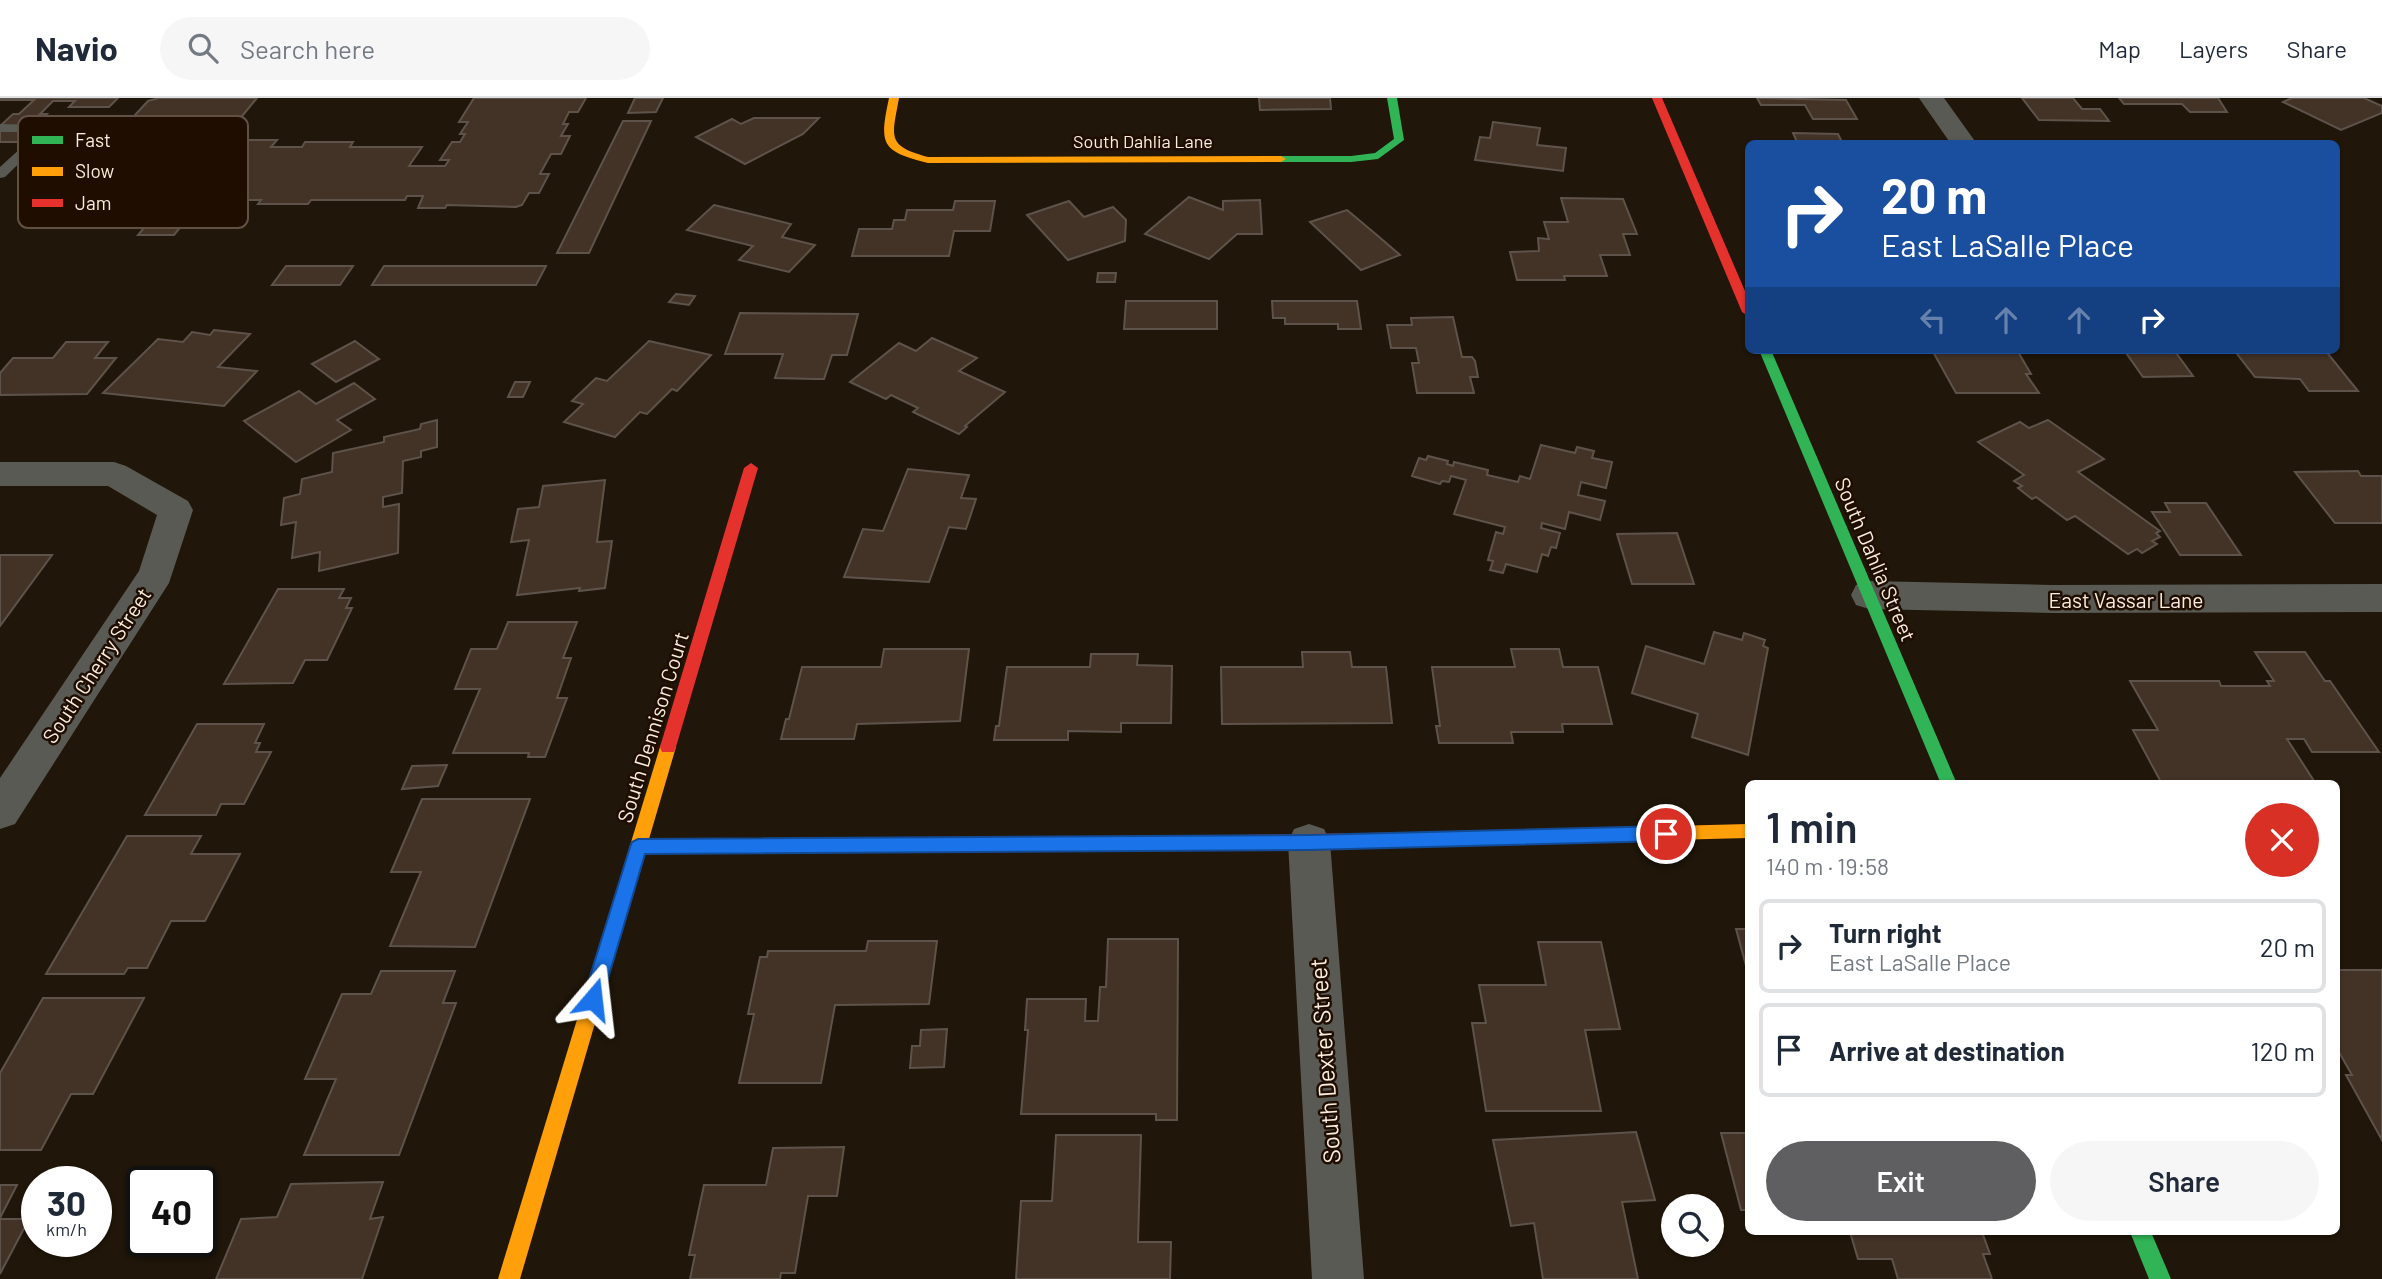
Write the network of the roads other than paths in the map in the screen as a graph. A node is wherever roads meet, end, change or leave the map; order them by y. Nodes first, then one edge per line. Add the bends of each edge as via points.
1 (894, 98) edge
2 (1392, 98) edge
3 (1657, 98) edge
4 (1931, 98) edge
5 (0, 128) edge
6 (18, 128) edge
7 (1961, 140) edge
8 (18, 157) edge
9 (0, 174) edge
10 (1745, 305) edge
11 (1767, 354) edge
12 (751, 468) dead end
13 (0, 474) edge
14 (1869, 595) junction
15 (2382, 598) edge
16 (1947, 780) edge
17 (0, 812) edge
18 (1745, 831) edge
19 (1309, 842) junction
20 (638, 847) junction
21 (2141, 1235) edge
22 (509, 1279) edge
23 (1338, 1279) edge
24 (2160, 1279) edge

1 - 2 street, South Dahlia Lane via 887,135 891,144 902,154 928,160 1337,160 1378,156 1399,140
3 - 10 street
4 - 7 street
5 - 6 lane
8 - 9 lane
11 - 14 street, South Dahlia Street
12 - 20 street, South Dennison Court
13 - 17 street, South Cherry Street via 114,474 176,510 156,574
14 - 15 street, East Vassar Lane
14 - 16 street, South Dahlia Street
18 - 19 street
19 - 20 street
19 - 23 street, South Dexter Street
20 - 22 street, South Dennison Court
21 - 24 street

